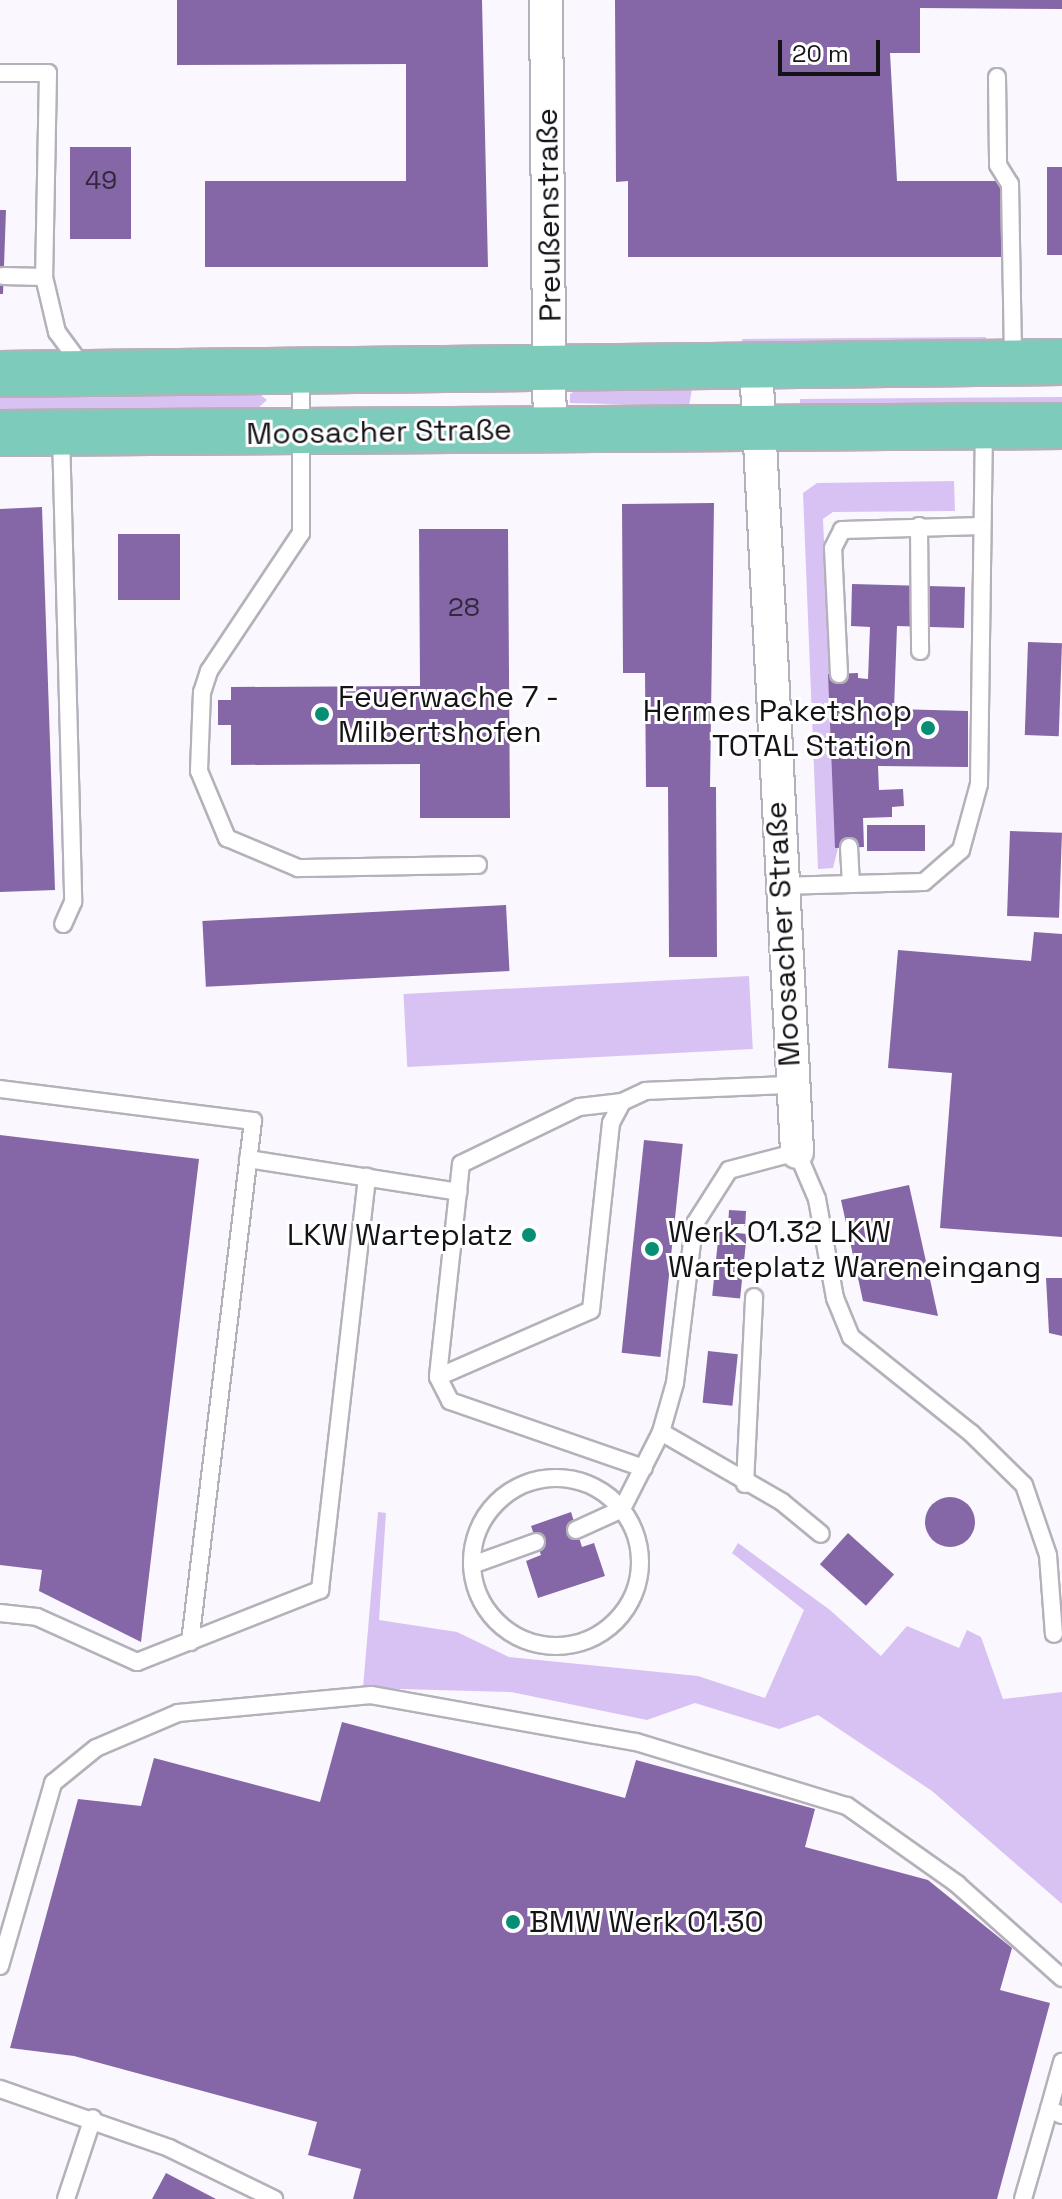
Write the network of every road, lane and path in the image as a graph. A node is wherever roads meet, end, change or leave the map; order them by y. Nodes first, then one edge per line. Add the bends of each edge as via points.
1 (546, 0) edge
2 (0, 73) edge
3 (997, 77) dead end
4 (3, 276) dead end
5 (44, 277) junction
6 (1062, 362) edge
7 (1013, 363) junction
8 (756, 366) junction
9 (552, 369) junction
10 (301, 371) junction
11 (0, 374) edge
12 (88, 374) junction
13 (984, 426) junction
14 (1062, 426) edge
15 (758, 428) junction
16 (550, 430) junction
17 (0, 433) edge
18 (61, 433) junction
19 (300, 433) junction
20 (919, 526) junction
21 (982, 526) junction
22 (920, 651) dead end
23 (839, 674) dead end
24 (849, 847) dead end
25 (478, 865) dead end
26 (851, 884) junction
27 (779, 886) junction
28 (63, 924) dead end
29 (791, 1085) junction
30 (0, 1089) edge
31 (622, 1102) junction
32 (797, 1152) junction
33 (248, 1159) junction
34 (367, 1177) junction
35 (458, 1192) junction
36 (754, 1297) dead end
37 (438, 1377) junction
38 (661, 1432) junction
39 (644, 1468) junction
40 (745, 1484) junction
41 (622, 1509) junction
42 (576, 1530) dead end
43 (821, 1534) dead end
44 (536, 1542) dead end
45 (472, 1565) junction
46 (0, 1613) edge
47 (1054, 1634) dead end
48 (190, 1642) junction
49 (0, 1966) edge
50 (1062, 1978) edge
51 (1062, 2062) edge
52 (0, 2089) edge
53 (1056, 2112) edge
54 (93, 2118) junction
55 (66, 2199) edge
56 (274, 2199) edge
57 (1023, 2199) edge

1 - 9 street, Preußenstraße
2 - 5 lane via 48,73
3 - 7 lane via 998,165 1010,184
4 - 5 lane
5 - 12 lane via 57,332
6 - 7 main road, Moosacher Straße
7 - 8 main road, Moosacher Straße
8 - 9 main road, Moosacher Straße
8 - 15 street, Moosacher Straße
9 - 10 main road, Moosacher Straße
9 - 16 street, Preußenstraße
10 - 12 main road, Moosacher Straße
10 - 19 lane
11 - 12 main road, Moosacher Straße
13 - 14 main road, Moosacher Straße
13 - 15 main road, Moosacher Straße
13 - 21 lane
15 - 16 main road, Moosacher Straße
15 - 27 street, Moosacher Straße
16 - 19 main road, Moosacher Straße
17 - 18 main road, Moosacher Straße
18 - 19 main road, Moosacher Straße
18 - 28 lane via 73,902
19 - 25 lane via 301,533 209,671 202,692 199,771 227,838 298,868
20 - 21 lane
20 - 22 lane
20 - 23 lane via 842,530 833,548
21 - 26 lane via 979,784 961,850 924,882
24 - 26 lane
26 - 27 lane
27 - 29 street, Moosacher Straße
29 - 31 lane via 646,1091
29 - 32 street, Moosacher Straße
30 - 33 lane via 253,1121
31 - 35 lane via 579,1107 461,1164
31 - 37 lane via 611,1123 591,1310
32 - 38 lane via 729,1170 694,1225 675,1383
32 - 47 lane via 817,1199 835,1298 851,1337 971,1433 1024,1485 1048,1555
33 - 34 lane
33 - 48 lane
34 - 35 lane
34 - 48 lane via 320,1590
35 - 37 lane
36 - 40 lane
37 - 39 lane via 450,1401
38 - 39 lane
38 - 40 lane
39 - 41 lane
40 - 43 lane via 782,1502
41 - 42 lane
41 - 45 lane via 602,1491 578,1481 552,1477 526,1483 485,1515 474,1539
41 - 45 lane via 639,1548 636,1591 621,1616 599,1635 572,1645 543,1646 516,1636 493,1618 477,1594
44 - 45 lane
46 - 48 lane via 37,1617 137,1662
49 - 50 lane via 53,1783 96,1748 178,1713 371,1695 636,1742 847,1806 957,1884
51 - 53 lane
52 - 54 lane
53 - 57 lane
54 - 55 lane
54 - 56 lane

